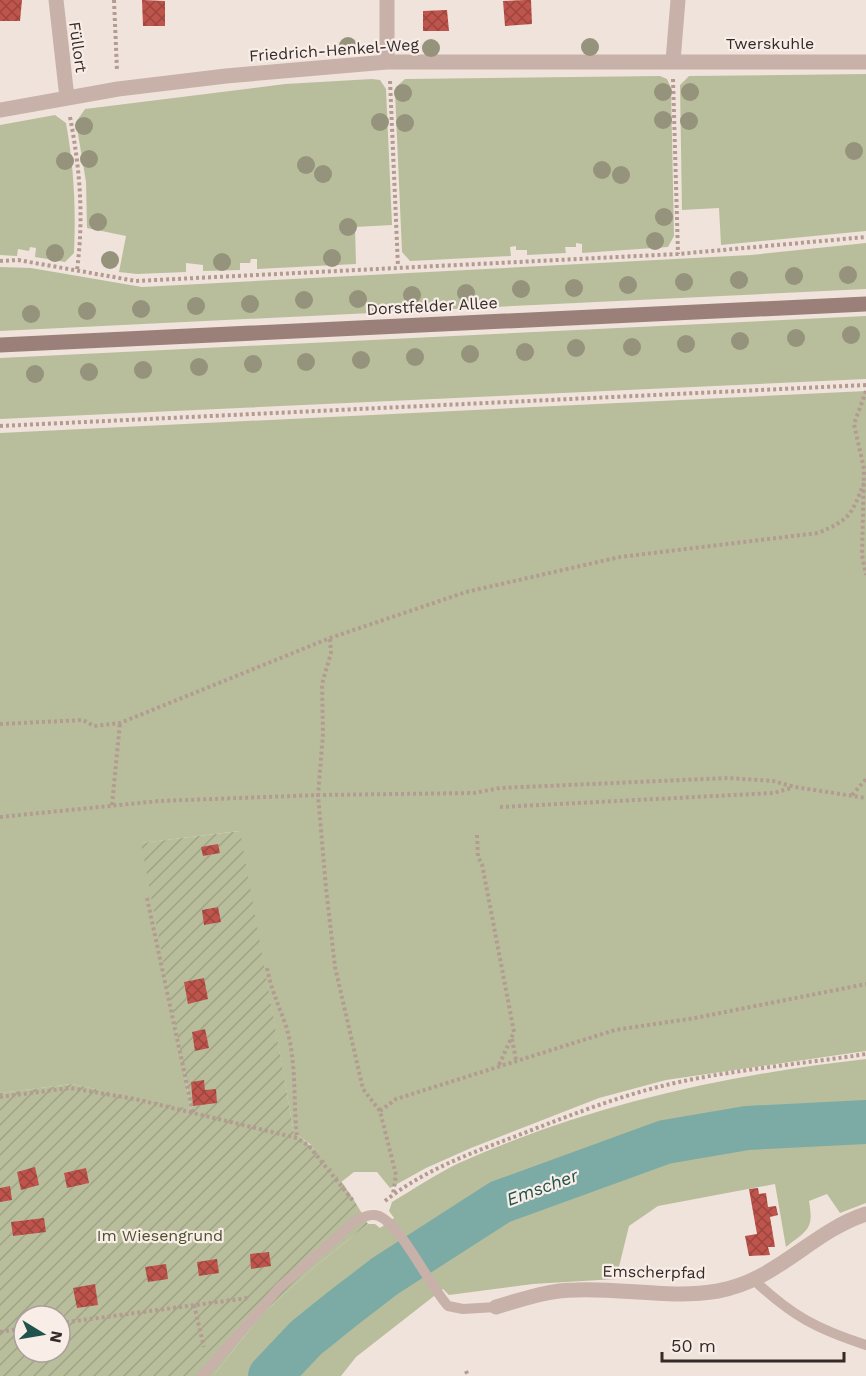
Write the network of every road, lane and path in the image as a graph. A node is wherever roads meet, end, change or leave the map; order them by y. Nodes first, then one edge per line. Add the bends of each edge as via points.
1 (56, 0) edge
2 (114, 0) edge
3 (387, 0) edge
4 (678, 0) edge
5 (673, 61) junction
6 (387, 62) junction
7 (866, 62) edge
8 (118, 89) junction
9 (67, 98) junction
10 (0, 110) edge
11 (866, 237) edge
12 (678, 254) junction
13 (0, 261) edge
14 (398, 267) junction
15 (77, 270) junction
16 (866, 304) edge
17 (0, 345) edge
18 (866, 385) edge
19 (866, 391) edge
20 (0, 426) edge
21 (864, 483) junction
22 (866, 575) edge
23 (330, 638) junction
24 (120, 723) junction
25 (0, 724) edge
26 (866, 779) edge
27 (795, 787) junction
28 (318, 795) junction
29 (852, 795) junction
30 (866, 798) edge
31 (112, 805) junction
32 (500, 807) dead end
33 (0, 817) edge
34 (477, 835) dead end
35 (147, 898) dead end
36 (267, 968) dead end
37 (866, 984) edge
38 (512, 1039) junction
39 (866, 1054) edge
40 (516, 1060) junction
41 (499, 1065) junction
42 (0, 1097) edge
43 (380, 1111) junction
44 (193, 1113) junction
45 (297, 1138) junction
46 (393, 1194) junction
47 (866, 1214) edge
48 (365, 1216) junction
49 (754, 1280) junction
50 (273, 1295) junction
51 (194, 1305) junction
52 (496, 1307) joint
53 (72, 1321) edge
54 (866, 1344) edge
55 (206, 1372) edge

1 - 9 street, Füllort
2 - 8 path
3 - 6 street
4 - 5 street
5 - 6 street, Friedrich-Henkel-Weg
5 - 7 street, Twerskuhle
5 - 12 path
6 - 8 street, Friedrich-Henkel-Weg
6 - 14 path
8 - 9 street, Friedrich-Henkel-Weg
9 - 10 street, Friedrich-Henkel-Weg
9 - 15 path via 80,171 84,236
11 - 12 path
12 - 14 path
13 - 15 path via 18,260
14 - 15 path via 136,281
16 - 17 main road, Dorstfelder Allee
18 - 20 path
19 - 21 path via 854,424
21 - 22 path via 862,555
21 - 23 path via 843,523 818,533 568,567 465,592
23 - 24 path
23 - 28 path via 331,653 322,684
24 - 25 path via 94,726 83,720
24 - 31 path
26 - 29 path
27 - 28 path via 773,781 728,778 500,788 474,793
27 - 29 path
27 - 32 path via 773,793
28 - 31 path
28 - 43 path via 335,967 363,1089
29 - 30 path
31 - 33 path
34 - 38 path via 478,857 514,1032
35 - 44 path
36 - 45 path via 286,1025
37 - 40 path via 615,1030
38 - 40 path
38 - 41 path
39 - 46 path via 654,1088 591,1107 480,1150
40 - 41 path
41 - 43 path via 396,1099
42 - 44 path via 70,1088
43 - 46 path via 396,1175
44 - 45 path
45 - 48 path via 309,1146
46 - 48 path
47 - 49 street, Emscherpfad via 833,1227 784,1264
48 - 50 lane
48 - 52 lane via 377,1216 392,1226 448,1306
49 - 52 street, Emscherpfad via 718,1291 690,1294 574,1290 538,1294
49 - 54 lane via 782,1307 808,1324
50 - 51 path
50 - 55 lane
51 - 53 path
51 - 55 path

